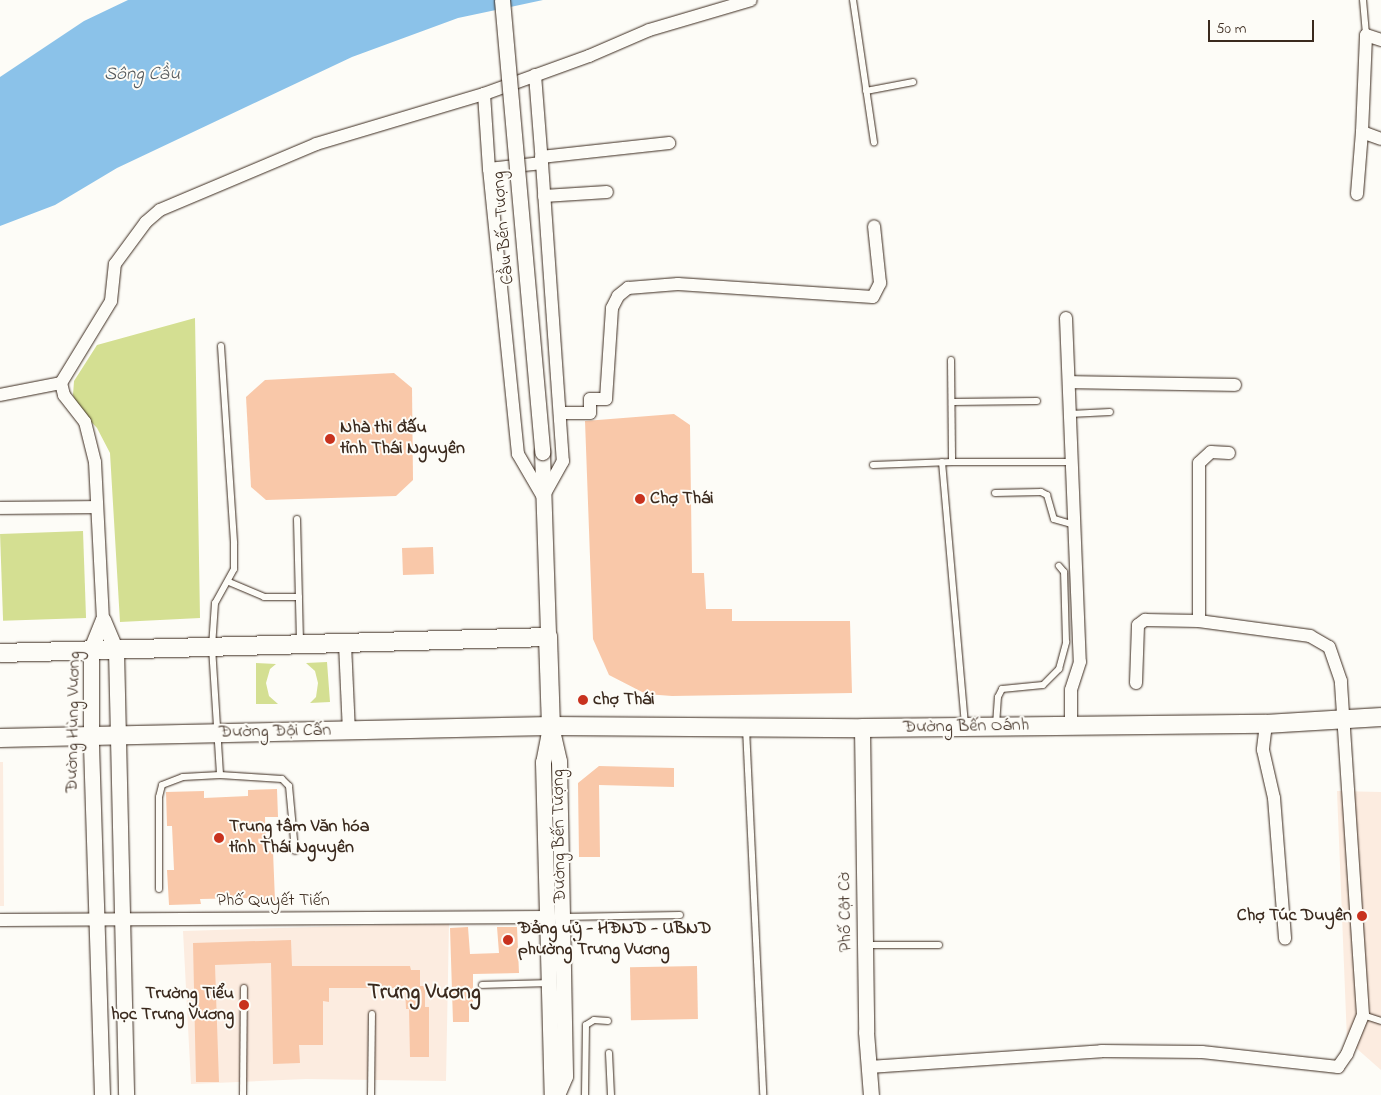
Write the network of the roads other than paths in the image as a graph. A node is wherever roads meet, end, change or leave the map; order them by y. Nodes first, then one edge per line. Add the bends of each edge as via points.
1 (502, 0) edge
2 (751, 0) edge
3 (853, 0) edge
4 (1363, 0) edge
5 (1366, 35) junction
6 (1381, 40) edge
7 (535, 75) junction
8 (913, 82) dead end
9 (866, 91) junction
10 (484, 94) junction
11 (1362, 132) junction
12 (1381, 138) edge
13 (874, 142) dead end
14 (669, 143) dead end
15 (541, 160) junction
16 (489, 169) junction
17 (607, 192) dead end
18 (1357, 194) dead end
19 (544, 196) junction
20 (874, 226) dead end
21 (1066, 318) dead end
22 (222, 346) dead end
23 (951, 360) dead end
24 (1069, 382) junction
25 (61, 383) junction
26 (1235, 385) dead end
27 (0, 395) edge
28 (1038, 401) dead end
29 (952, 402) junction
30 (1110, 412) dead end
31 (560, 413) junction
32 (1070, 414) junction
33 (542, 452) joint
34 (1230, 453) dead end
35 (942, 462) junction
36 (952, 462) junction
37 (1073, 462) junction
38 (873, 465) dead end
39 (996, 493) dead end
40 (543, 497) junction
41 (97, 507) junction
42 (0, 508) edge
43 (297, 520) dead end
44 (1075, 524) junction
45 (1059, 566) dead end
46 (229, 582) junction
47 (299, 597) junction
48 (103, 620) junction
49 (1199, 621) junction
50 (548, 637) junction
51 (345, 644) junction
52 (300, 646) junction
53 (212, 647) junction
54 (91, 649) junction
55 (116, 650) junction
56 (0, 653) edge
57 (1136, 683) dead end
58 (1381, 717) edge
59 (1342, 719) junction
60 (1266, 724) junction
61 (1071, 725) junction
62 (550, 726) junction
63 (996, 726) junction
64 (746, 727) junction
65 (965, 727) junction
66 (862, 728) junction
67 (349, 731) junction
68 (217, 733) junction
69 (119, 735) junction
70 (90, 737) junction
71 (0, 738) edge
72 (220, 775) junction
73 (295, 851) dead end
74 (159, 889) dead end
75 (680, 915) dead end
76 (554, 917) junction
77 (95, 919) junction
78 (121, 919) junction
79 (0, 920) edge
80 (1285, 939) dead end
81 (940, 944) dead end
82 (865, 945) junction
83 (548, 983) junction
84 (482, 985) dead end
85 (244, 988) dead end
86 (372, 1014) dead end
87 (1363, 1014) junction
88 (1381, 1020) edge
89 (608, 1021) dead end
90 (609, 1053) dead end
91 (869, 1067) junction
92 (102, 1095) edge
93 (126, 1095) edge
94 (243, 1095) edge
95 (371, 1095) edge
96 (552, 1095) edge
97 (557, 1095) edge
98 (585, 1095) edge
99 (611, 1095) edge
100 (763, 1095) edge
101 (871, 1095) edge

1 - 33 street, Cầu Bến Tượng, bridge
2 - 7 street via 649,30
3 - 9 lane
4 - 5 lane
5 - 6 street
5 - 11 street
7 - 10 street
7 - 15 street
8 - 9 lane
9 - 13 lane
10 - 16 street
10 - 25 street via 316,144 160,210 146,222 115,264 110,301
11 - 12 street
11 - 18 street
14 - 15 street
15 - 16 street
15 - 19 street
16 - 40 street via 518,454
17 - 19 street
19 - 31 street
20 - 31 street via 880,283 872,297 678,284 628,288 618,296 612,308 606,399 590,399 590,413
21 - 24 street
22 - 46 lane via 234,544 234,569
23 - 29 lane
24 - 26 street
24 - 32 street
25 - 27 street
25 - 41 street via 64,395 85,422 95,462
28 - 29 lane
29 - 36 lane
30 - 32 lane
31 - 40 street via 563,461
32 - 37 street
33 - 40 street, Đường Bến Tượng
34 - 49 street via 1211,452 1199,463
35 - 36 lane
35 - 38 lane
35 - 65 lane
36 - 37 lane
37 - 44 street
39 - 44 lane via 1041,492 1047,496 1054,519
40 - 50 street, Đường Bến Tượng
41 - 42 street
41 - 48 street
43 - 47 lane
44 - 61 street via 1080,662 1072,684
45 - 63 lane via 1064,572 1066,642 1059,670 1044,685 1002,690 998,697
46 - 47 lane via 264,597
46 - 53 lane via 215,603
47 - 52 lane
48 - 54 street, Đường Hùng Vương
48 - 55 street
49 - 57 street via 1145,620 1138,625
49 - 59 street via 1293,632 1323,642 1329,647 1340,681
50 - 51 main road
50 - 62 main road, Đường Bến Tượng
51 - 52 main road
51 - 67 street
52 - 53 main road
53 - 55 main road
53 - 68 lane
54 - 55 main road
54 - 56 main road
54 - 70 street, Đường Hùng Vương
55 - 69 street
58 - 59 main road, Đường Bến Oánh
59 - 60 main road, Đường Bến Oánh
59 - 87 street
60 - 61 main road, Đường Bến Oánh
60 - 80 street via 1263,750 1274,798
61 - 63 main road, Đường Bến Oánh
62 - 64 main road, Đường Bến Oánh
62 - 67 main road, Đường Đội Cấn
62 - 76 street, Đường Bến Tượng via 559,761
63 - 65 main road, Đường Bến Oánh
64 - 66 main road, Đường Bến Oánh
64 - 100 lane
65 - 66 main road, Đường Bến Oánh
66 - 82 street, Phố Cột Cờ
67 - 68 main road, Đường Đội Cấn
68 - 69 main road, Đường Đội Cấn
68 - 72 lane
69 - 70 main road, Đường Đội Cấn
69 - 78 street
70 - 71 main road, Đường Đội Cấn
70 - 77 street, Đường Hùng Vương
72 - 73 lane via 282,779 290,786
72 - 74 lane via 183,777 162,785 159,797
75 - 76 lane
76 - 78 street, Phố Quyết Tiến
76 - 83 street, Đường Bến Tượng
76 - 97 street, Đường Bến Tượng via 565,1076
77 - 78 street, Phố Quyết Tiến
77 - 79 street, Phố Quyết Tiến
77 - 92 street, Đường Hùng Vương
78 - 93 street
81 - 82 lane
82 - 91 street, Phố Cột Cờ
83 - 84 lane
83 - 96 street, Đường Bến Tượng
85 - 94 lane
86 - 95 lane
87 - 88 lane
87 - 91 street via 1347,1054 1338,1067 1202,1052 1101,1051
89 - 98 lane via 594,1020 586,1025
90 - 99 lane
91 - 101 street, Phố Cột Cờ

